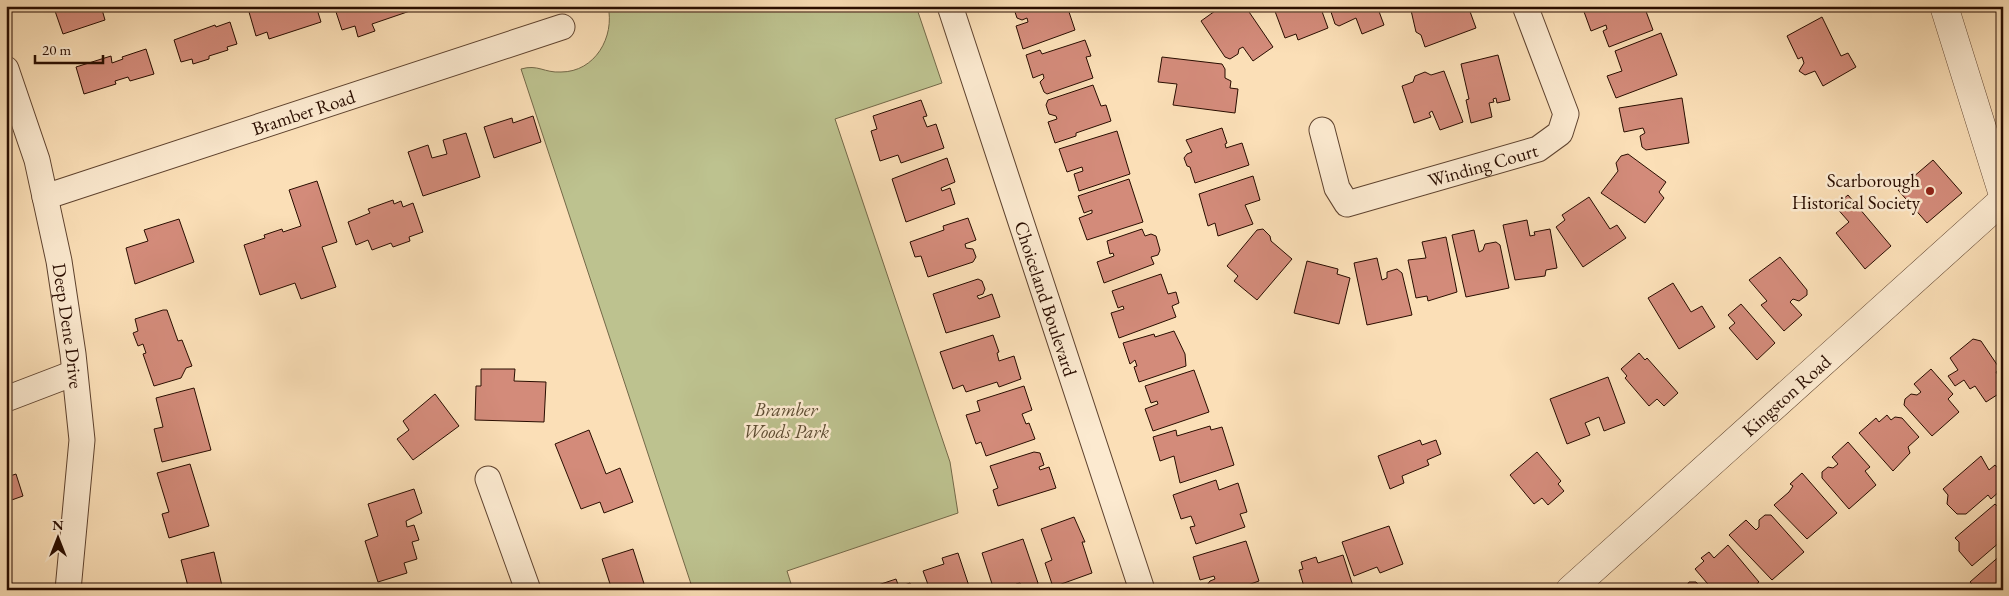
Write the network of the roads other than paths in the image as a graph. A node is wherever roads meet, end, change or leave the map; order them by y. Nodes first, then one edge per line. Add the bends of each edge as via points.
1 (950, 6) edge
2 (1525, 6) edge
3 (1944, 6) edge
4 (562, 27) dead end
5 (6, 68) edge
6 (1322, 130) dead end
7 (2003, 195) edge
8 (45, 197) junction
9 (2003, 200) edge
10 (74, 373) junction
11 (6, 399) edge
12 (488, 479) dead end
13 (68, 590) edge
14 (528, 590) edge
15 (1142, 590) edge
16 (1570, 590) edge

1 - 15 street, Choiceland Boulevard
2 - 6 street, Winding Court via 1566,114 1560,133 1538,149 1347,204 1337,188
3 - 7 street
4 - 8 street, Bramber Road
5 - 8 street, Deep Dene Drive via 37,160
8 - 10 street, Deep Dene Drive via 64,287
9 - 16 street, Kingston Road
10 - 11 street
10 - 13 street, Deep Dene Drive via 82,440
12 - 14 street

